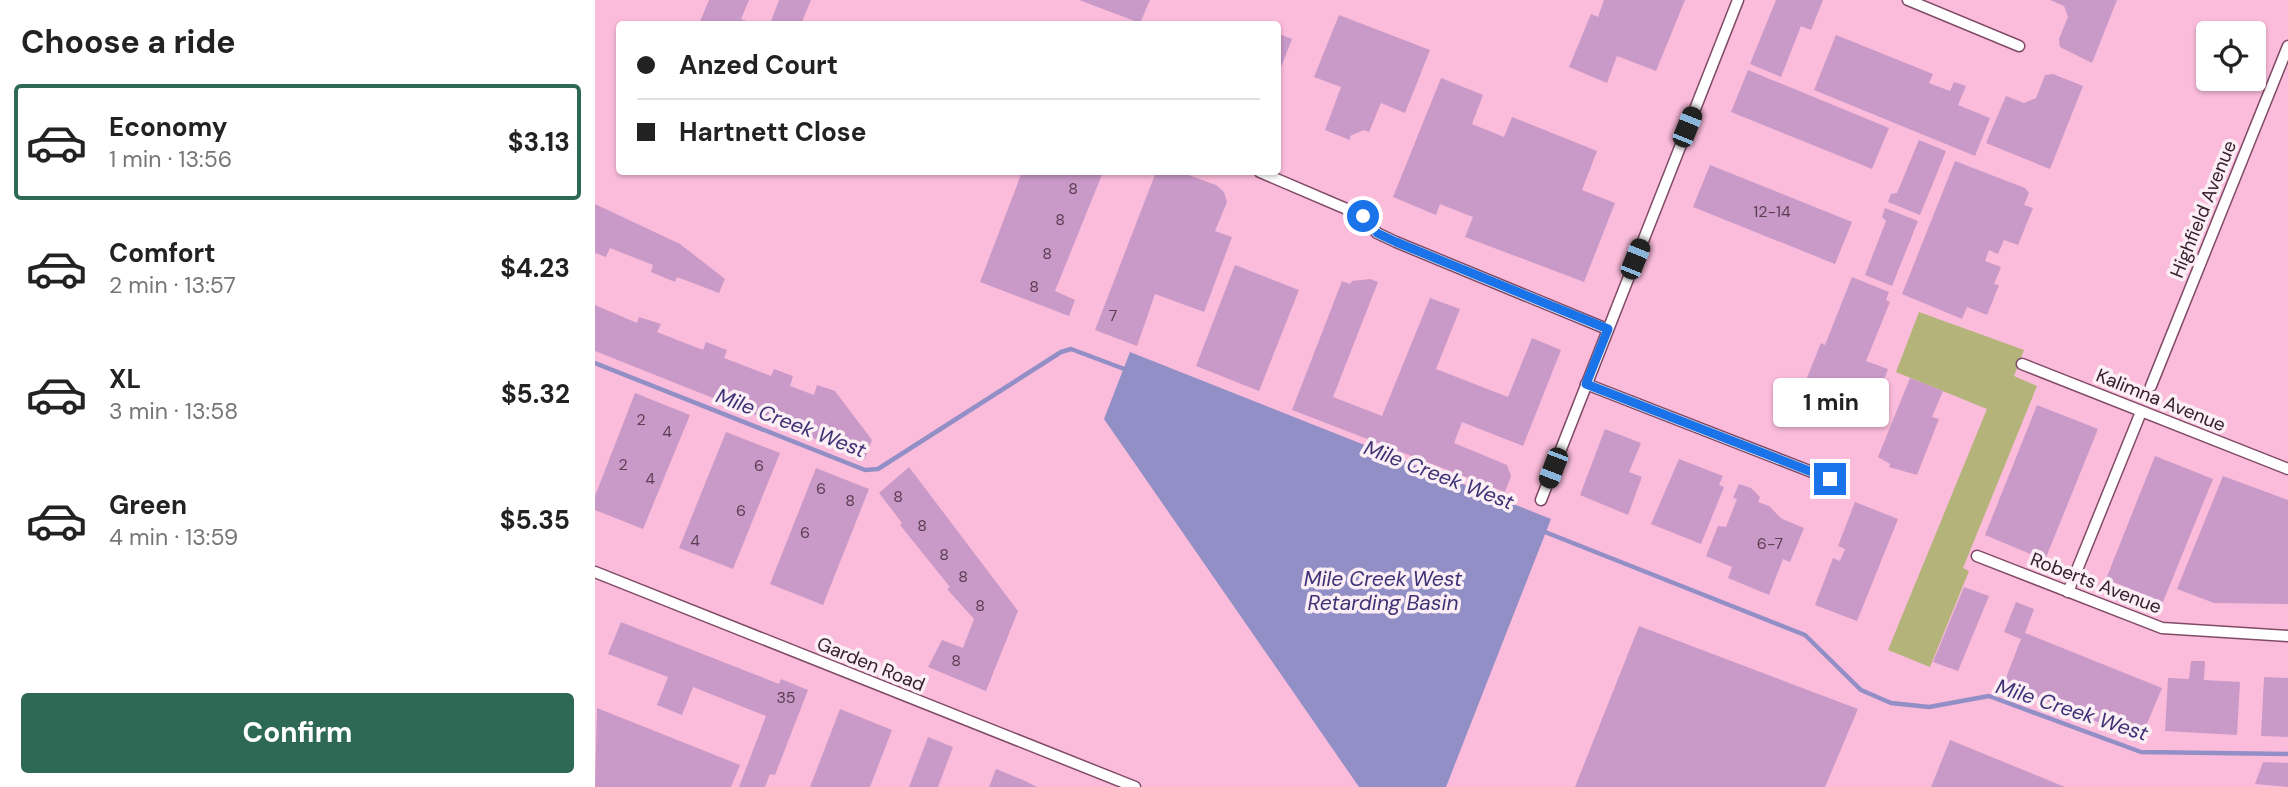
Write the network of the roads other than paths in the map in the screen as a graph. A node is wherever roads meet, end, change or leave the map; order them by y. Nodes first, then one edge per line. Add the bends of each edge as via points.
1 (1738, 0) edge
2 (1908, 0) edge
3 (2019, 46) dead end
4 (2288, 46) edge
5 (1267, 175) edge
6 (1608, 329) junction
7 (2022, 364) dead end
8 (1586, 384) junction
9 (2151, 386) dead end
10 (2141, 412) junction
11 (2288, 470) edge
12 (1830, 479) dead end
13 (1541, 500) dead end
14 (1977, 556) dead end
15 (595, 572) edge
16 (2068, 592) junction
17 (2288, 636) edge
18 (1135, 787) edge

1 - 6 street
2 - 3 street
4 - 9 street, Highfield Avenue
5 - 6 street via 1363,216 1377,233 1396,242
6 - 8 street
7 - 10 street, Kalimna Avenue
8 - 12 street
8 - 13 street
10 - 11 street, Kalimna Avenue
10 - 16 street
14 - 16 street, Roberts Avenue
15 - 18 street, Garden Road
16 - 17 street, Roberts Avenue via 2162,628

